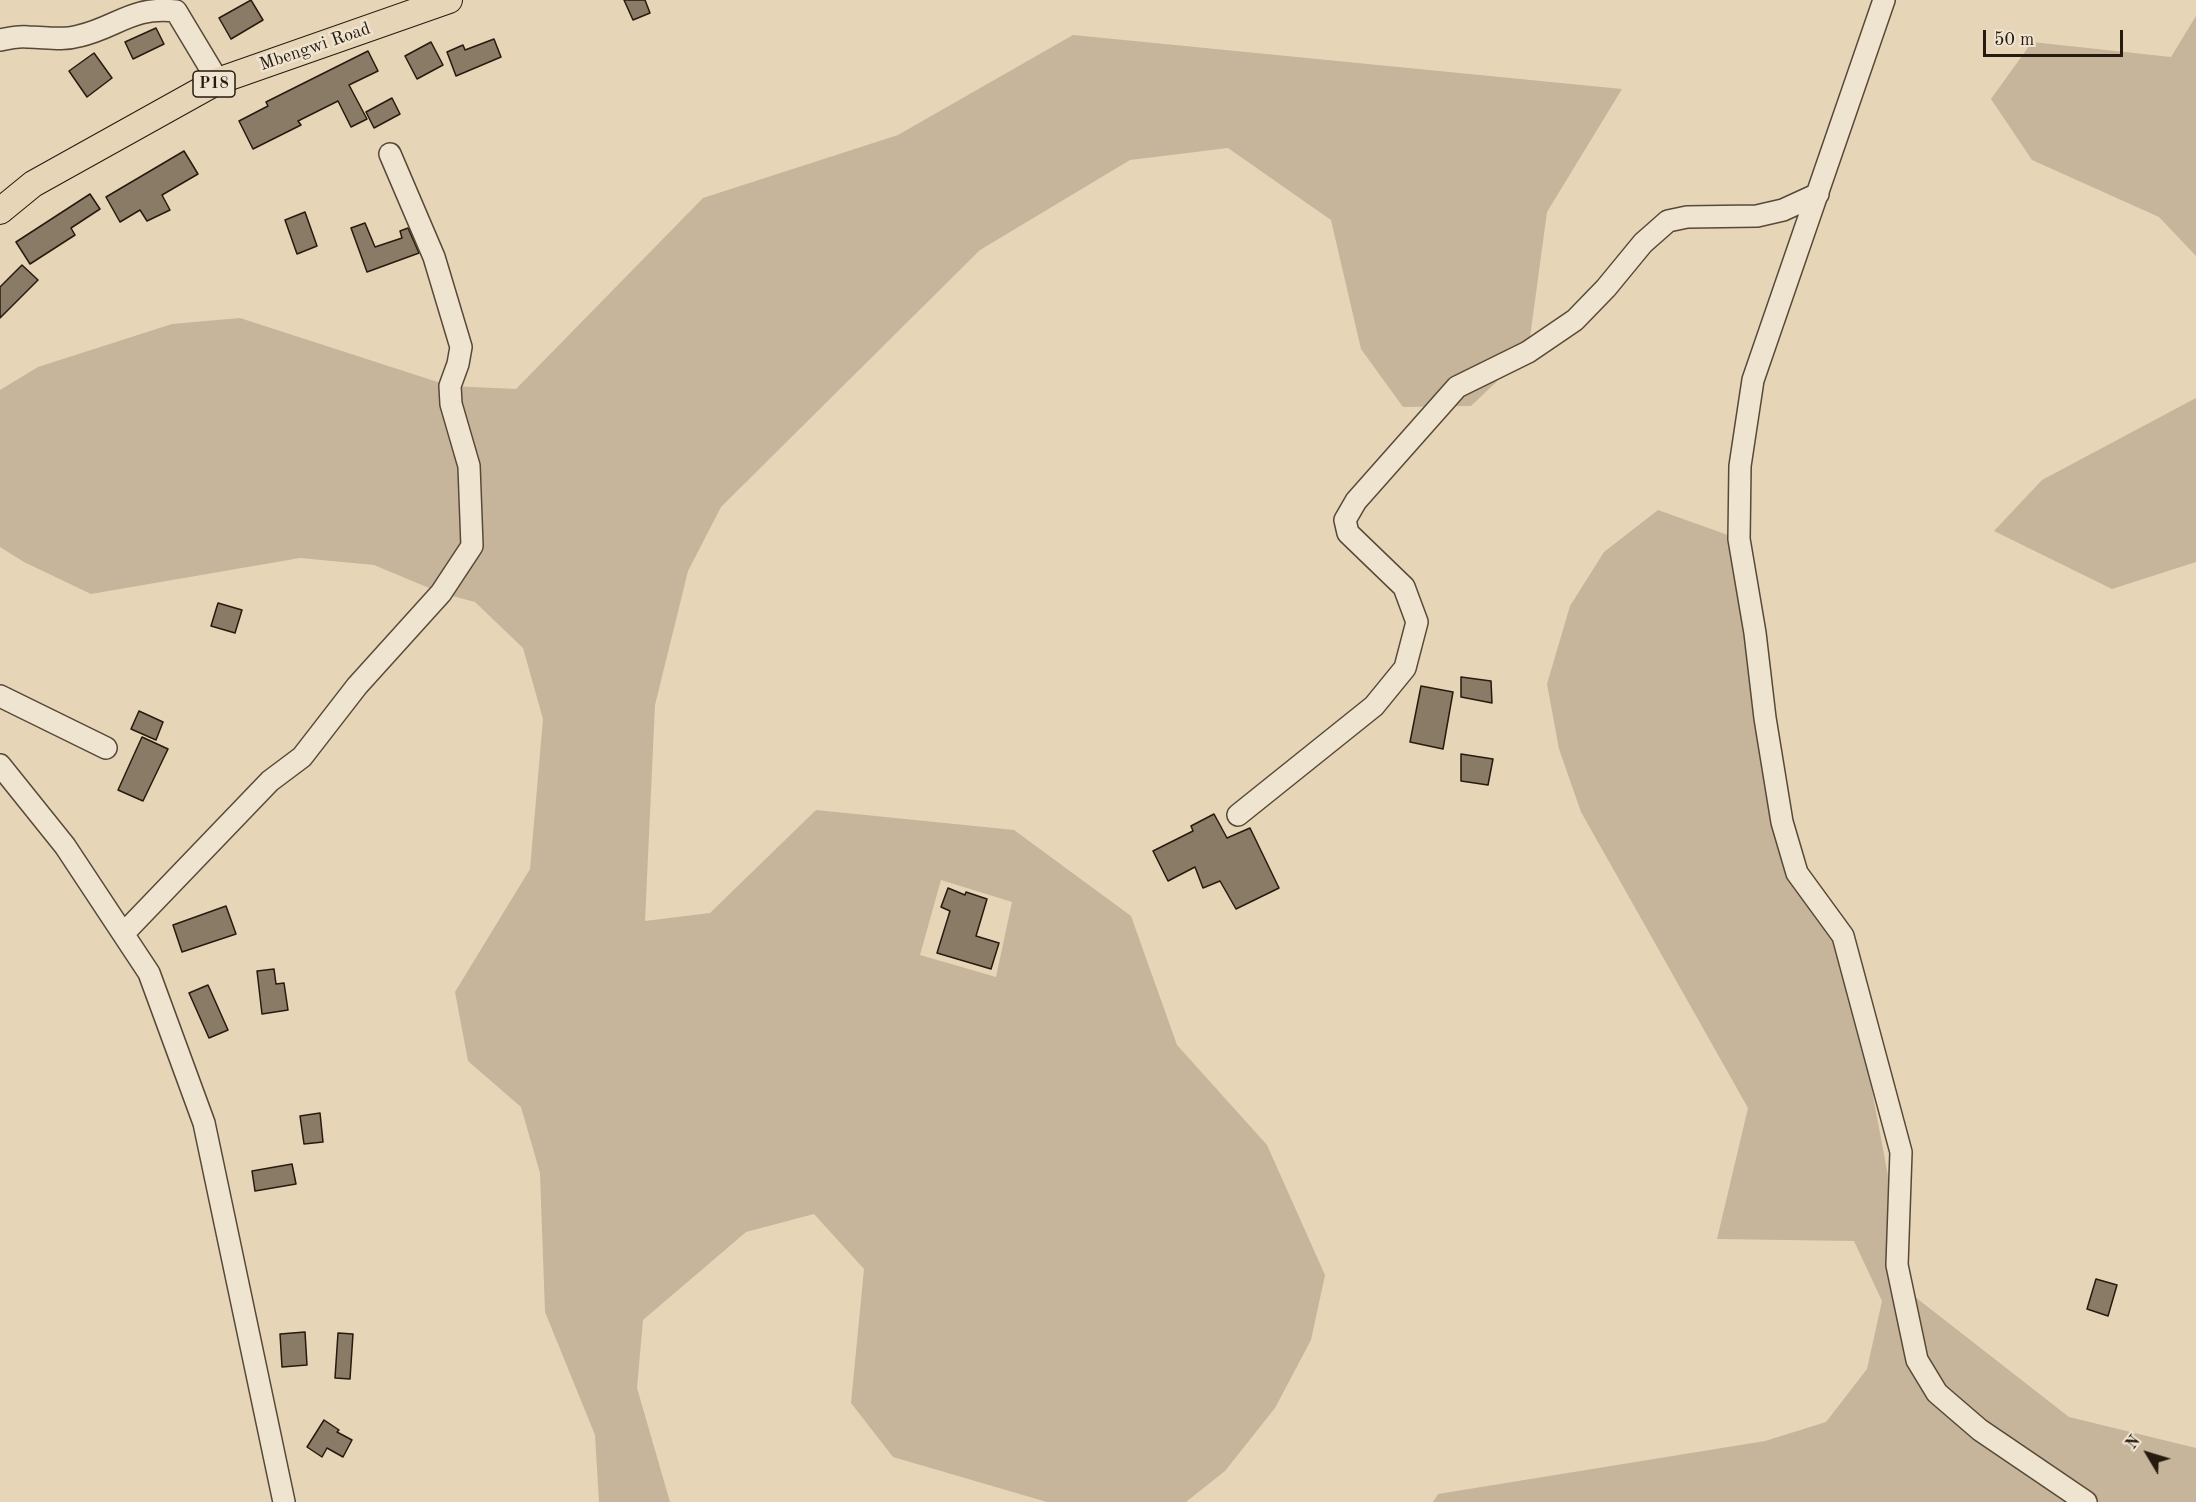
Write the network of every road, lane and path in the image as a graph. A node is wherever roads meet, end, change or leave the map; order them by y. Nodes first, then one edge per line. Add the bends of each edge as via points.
1 (449, 0) edge
2 (1884, 0) edge
3 (172, 6) edge
4 (0, 39) edge
5 (218, 81) junction
6 (390, 154) dead end
7 (1818, 194) junction
8 (0, 211) edge
9 (0, 696) edge
10 (106, 748) dead end
11 (0, 765) edge
12 (1238, 815) dead end
13 (124, 933) junction
14 (284, 1502) edge
15 (2086, 1502) edge

1 - 5 main road, Mbengwi Road / P18
2 - 7 street
3 - 4 street via 140,12 79,36
3 - 5 street
5 - 8 main road, Mbengwi Road / P18 via 33,184
6 - 13 street via 434,257 461,347 450,386 451,404 469,466 472,546 441,593 357,686 302,757 270,781
7 - 12 street via 1757,216 1668,221 1575,320 1528,352 1456,387 1356,501 1345,520 1348,533 1404,587 1417,622 1405,669 1374,706
7 - 15 street via 1753,380 1740,466 1739,538 1782,822 1797,873 1843,936 1901,1152 1897,1265 1917,1360 1937,1394 1980,1430
9 - 10 street
11 - 13 street via 65,846
13 - 14 street via 149,973 204,1123

